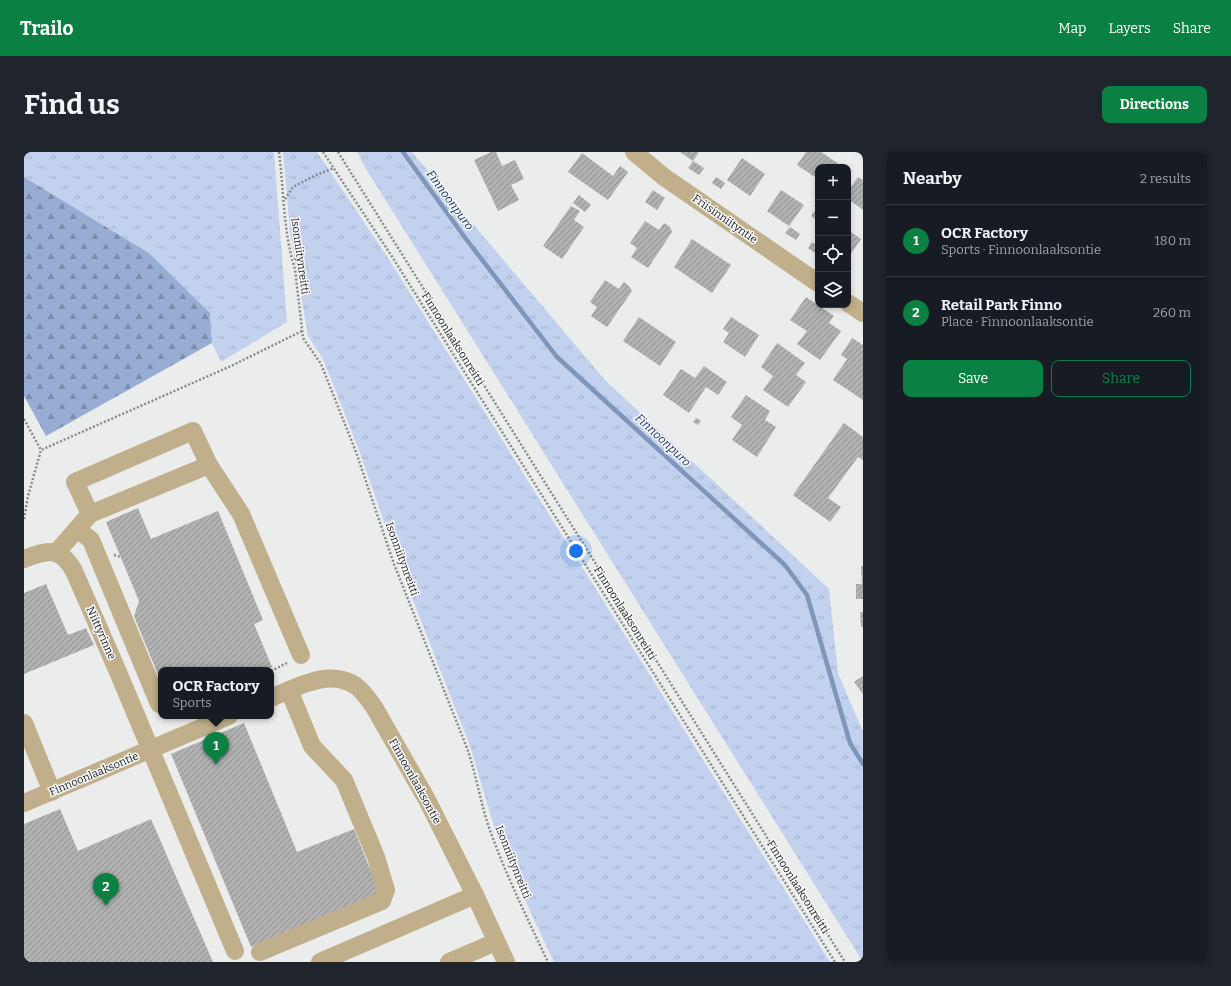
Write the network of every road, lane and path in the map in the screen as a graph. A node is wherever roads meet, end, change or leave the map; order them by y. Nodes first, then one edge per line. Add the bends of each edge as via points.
1 (279, 152) edge
2 (323, 152) edge
3 (338, 152) edge
4 (634, 152) edge
5 (334, 168) junction
6 (284, 199) junction
7 (815, 281) edge
8 (851, 305) edge
9 (863, 314) edge
10 (302, 331) junction
11 (24, 419) edge
12 (41, 450) junction
13 (209, 465) junction
14 (90, 514) junction
15 (24, 519) edge
16 (77, 529) junction
17 (56, 553) junction
18 (24, 559) edge
19 (301, 654) dead end
20 (289, 690) junction
21 (274, 697) edge
22 (158, 702) edge
23 (222, 719) edge
24 (24, 723) edge
25 (150, 750) junction
26 (52, 792) junction
27 (24, 803) edge
28 (475, 895) junction
29 (496, 942) junction
30 (235, 951) dead end
31 (260, 952) dead end
32 (320, 962) edge
33 (449, 962) edge
34 (506, 962) edge
35 (548, 962) edge
36 (835, 962) edge
37 (845, 962) edge

1 - 6 path, Isonniitynreitti
2 - 5 path, Finnoonlaaksonreitti
3 - 37 path
4 - 7 street, Friisinniityntie via 664,177
5 - 6 path via 316,174 293,187
5 - 36 path, Finnoonlaaksonreitti
6 - 10 path, Isonniitynreitti
8 - 9 street
10 - 12 path via 231,366
10 - 35 path, Isonniitynreitti via 303,338 321,364 356,452 394,564 469,754 492,834 510,882
11 - 12 path
12 - 15 path
13 - 14 street
13 - 14 street via 193,431 75,482
13 - 19 street via 241,514
14 - 16 street
16 - 17 street
16 - 22 street via 91,540
17 - 18 street via 42,552
17 - 25 street, Niittyrinne via 67,560 74,571
20 - 21 street, Finnoonlaaksontie
20 - 28 street, Finnoonlaaksontie via 335,678 356,686 366,697 426,798
20 - 31 street via 312,746 344,780 376,857 386,890 382,901
23 - 25 street, Finnoonlaaksontie
24 - 26 street
25 - 26 street, Finnoonlaaksontie
25 - 30 street, Niittyrinne
26 - 27 street, Finnoonlaaksontie
28 - 29 street, Finnoonlaaksontie
28 - 32 street
29 - 33 street
29 - 34 street, Finnoonlaaksontie

